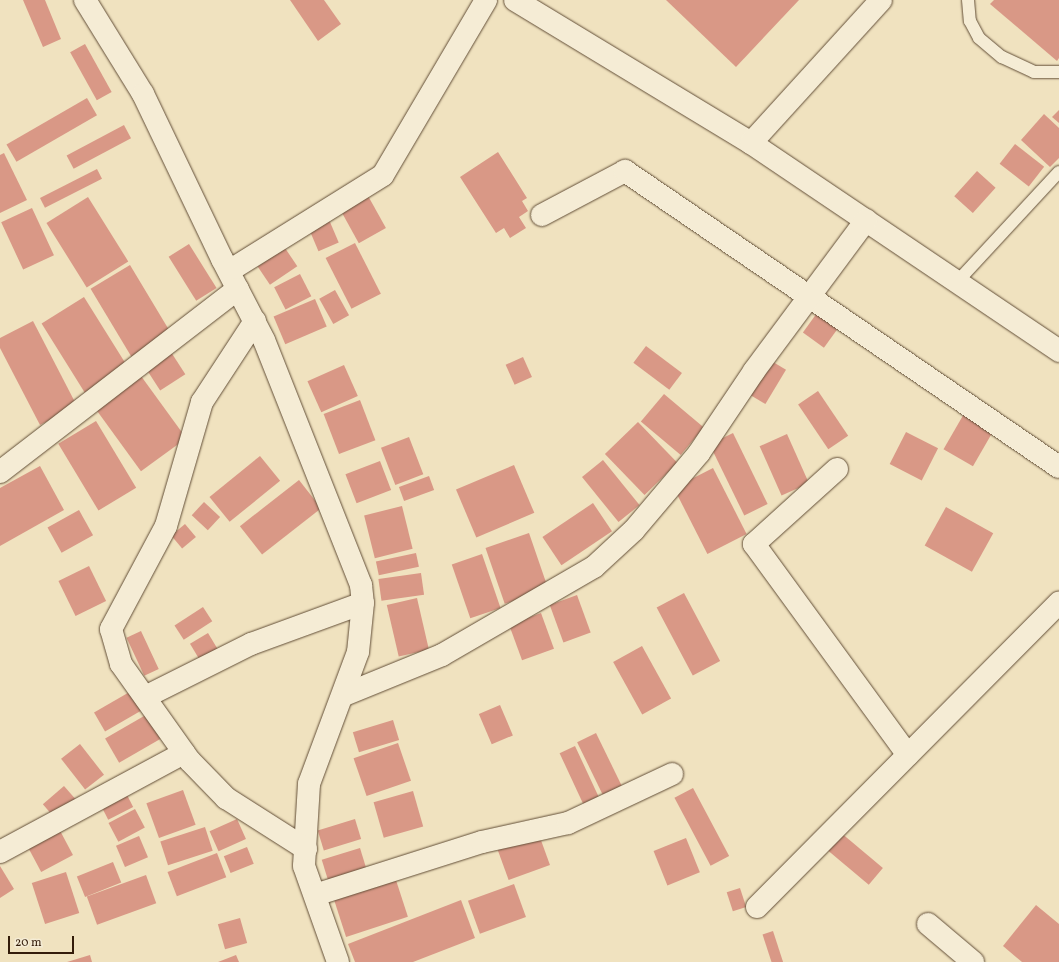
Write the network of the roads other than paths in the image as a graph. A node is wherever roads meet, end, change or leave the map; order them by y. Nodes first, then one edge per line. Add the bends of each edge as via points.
1 (85, 0) edge
2 (486, 0) edge
3 (515, 0) edge
4 (881, 0) edge
5 (968, 0) edge
6 (1059, 72) edge
7 (751, 143) junction
8 (1059, 172) edge
9 (542, 216) dead end
10 (866, 220) junction
11 (233, 280) junction
12 (957, 282) junction
13 (810, 295) junction
14 (255, 321) junction
15 (1059, 351) edge
16 (1059, 467) edge
17 (838, 469) dead end
18 (0, 472) edge
19 (363, 603) junction
20 (1059, 603) edge
21 (344, 695) junction
22 (145, 697) junction
23 (184, 753) junction
24 (908, 755) junction
25 (672, 774) dead end
26 (306, 848) junction
27 (0, 852) edge
28 (315, 894) junction
29 (757, 907) dead end
30 (928, 924) dead end
31 (338, 962) edge
32 (973, 962) edge

1 - 11 street via 143,94
2 - 11 street via 383,174
3 - 7 street
4 - 7 street
5 - 6 lane via 970,21 979,38 1002,57 1034,72
7 - 10 street
8 - 12 lane
9 - 13 street via 625,171
10 - 12 street
10 - 13 street
11 - 14 street
11 - 18 street
12 - 15 street
13 - 16 street
13 - 21 street via 754,371 699,453 634,530 594,567 442,655
14 - 19 street via 308,445 361,585
14 - 22 street via 202,402 166,526 111,629 121,664
17 - 24 street via 754,544
19 - 21 street via 358,652
19 - 22 street via 251,644
20 - 24 street
21 - 26 street via 309,784
22 - 23 street
23 - 26 street via 226,798
23 - 27 street
24 - 29 street
25 - 28 street via 568,822 482,842
26 - 28 street via 304,866
28 - 31 street
30 - 32 street

